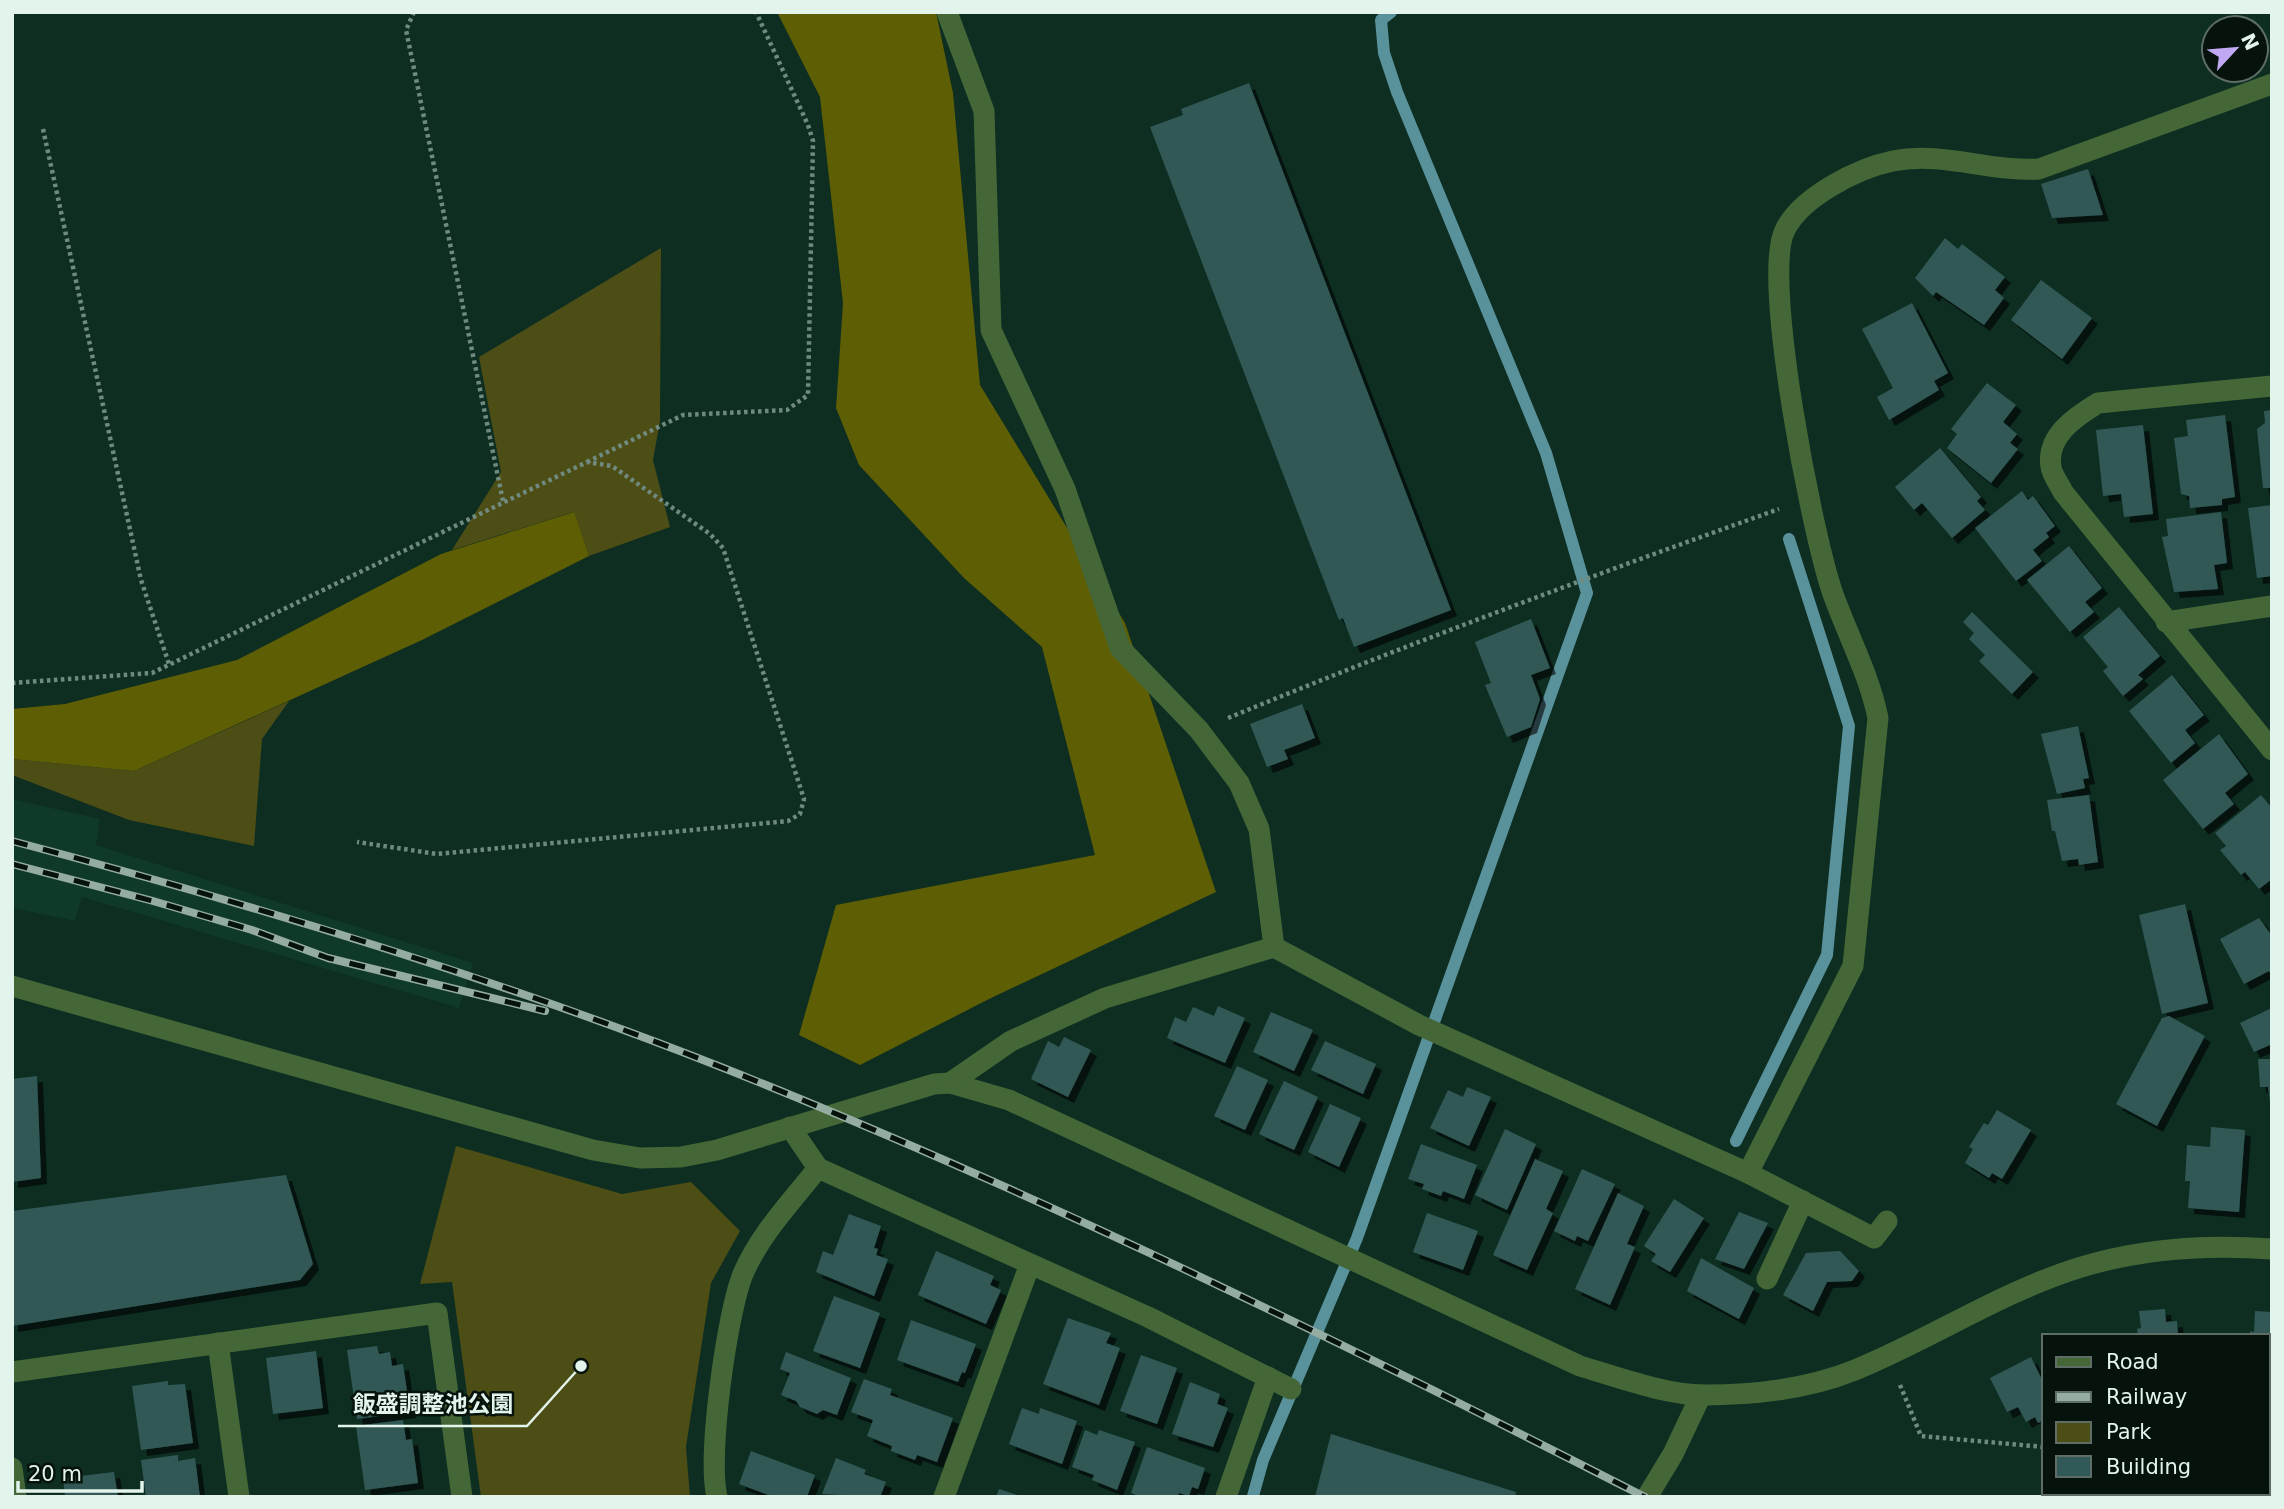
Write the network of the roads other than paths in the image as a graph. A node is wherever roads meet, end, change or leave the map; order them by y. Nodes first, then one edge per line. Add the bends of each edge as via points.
1 (947, 12) edge
2 (2272, 84) edge
3 (2272, 386) edge
4 (2272, 606) edge
5 (2166, 622) junction
6 (2272, 750) edge
7 (1273, 947) junction
8 (12, 986) edge
9 (950, 1083) junction
10 (790, 1127) junction
11 (818, 1168) junction
12 (1748, 1173) junction
13 (1803, 1201) junction
14 (1887, 1221) dead end
15 (2272, 1249) edge
16 (1030, 1264) junction
17 (1767, 1279) dead end
18 (218, 1343) junction
19 (12, 1372) edge
20 (1268, 1377) junction
21 (1291, 1389) dead end
22 (1701, 1395) junction
23 (12, 1468) edge
24 (16, 1497) edge
25 (239, 1497) edge
26 (462, 1497) edge
27 (716, 1497) edge
28 (944, 1497) edge
29 (1226, 1497) edge
30 (1647, 1497) edge

1 - 7 street via 984,111 990,330 1065,489 1120,648 1199,730 1238,783 1259,829
2 - 12 street via 2039,169 2013,171 1941,157 1891,161 1822,190 1796,211 1783,233 1778,262 1785,366 1809,497 1832,592 1872,686 1878,718 1853,966
3 - 5 street via 2098,403 2056,437 2051,467 2063,492
4 - 5 street
5 - 6 street
7 - 9 street via 1105,998 1011,1041
7 - 12 street via 1419,1025
8 - 10 street via 593,1150 640,1158 681,1157
9 - 10 street via 934,1083
9 - 22 street via 1009,1100 1580,1366
10 - 11 street
11 - 16 street
11 - 27 street via 770,1228 743,1273 732,1315 714,1446
12 - 13 street
13 - 14 street via 1874,1238
13 - 17 street
15 - 22 street via 2196,1245 2077,1268 2010,1294 1854,1370 1807,1385
16 - 20 street
16 - 28 street
18 - 19 street
18 - 25 street
18 - 26 street via 437,1313
20 - 21 street
20 - 29 street
22 - 30 street
23 - 24 street

